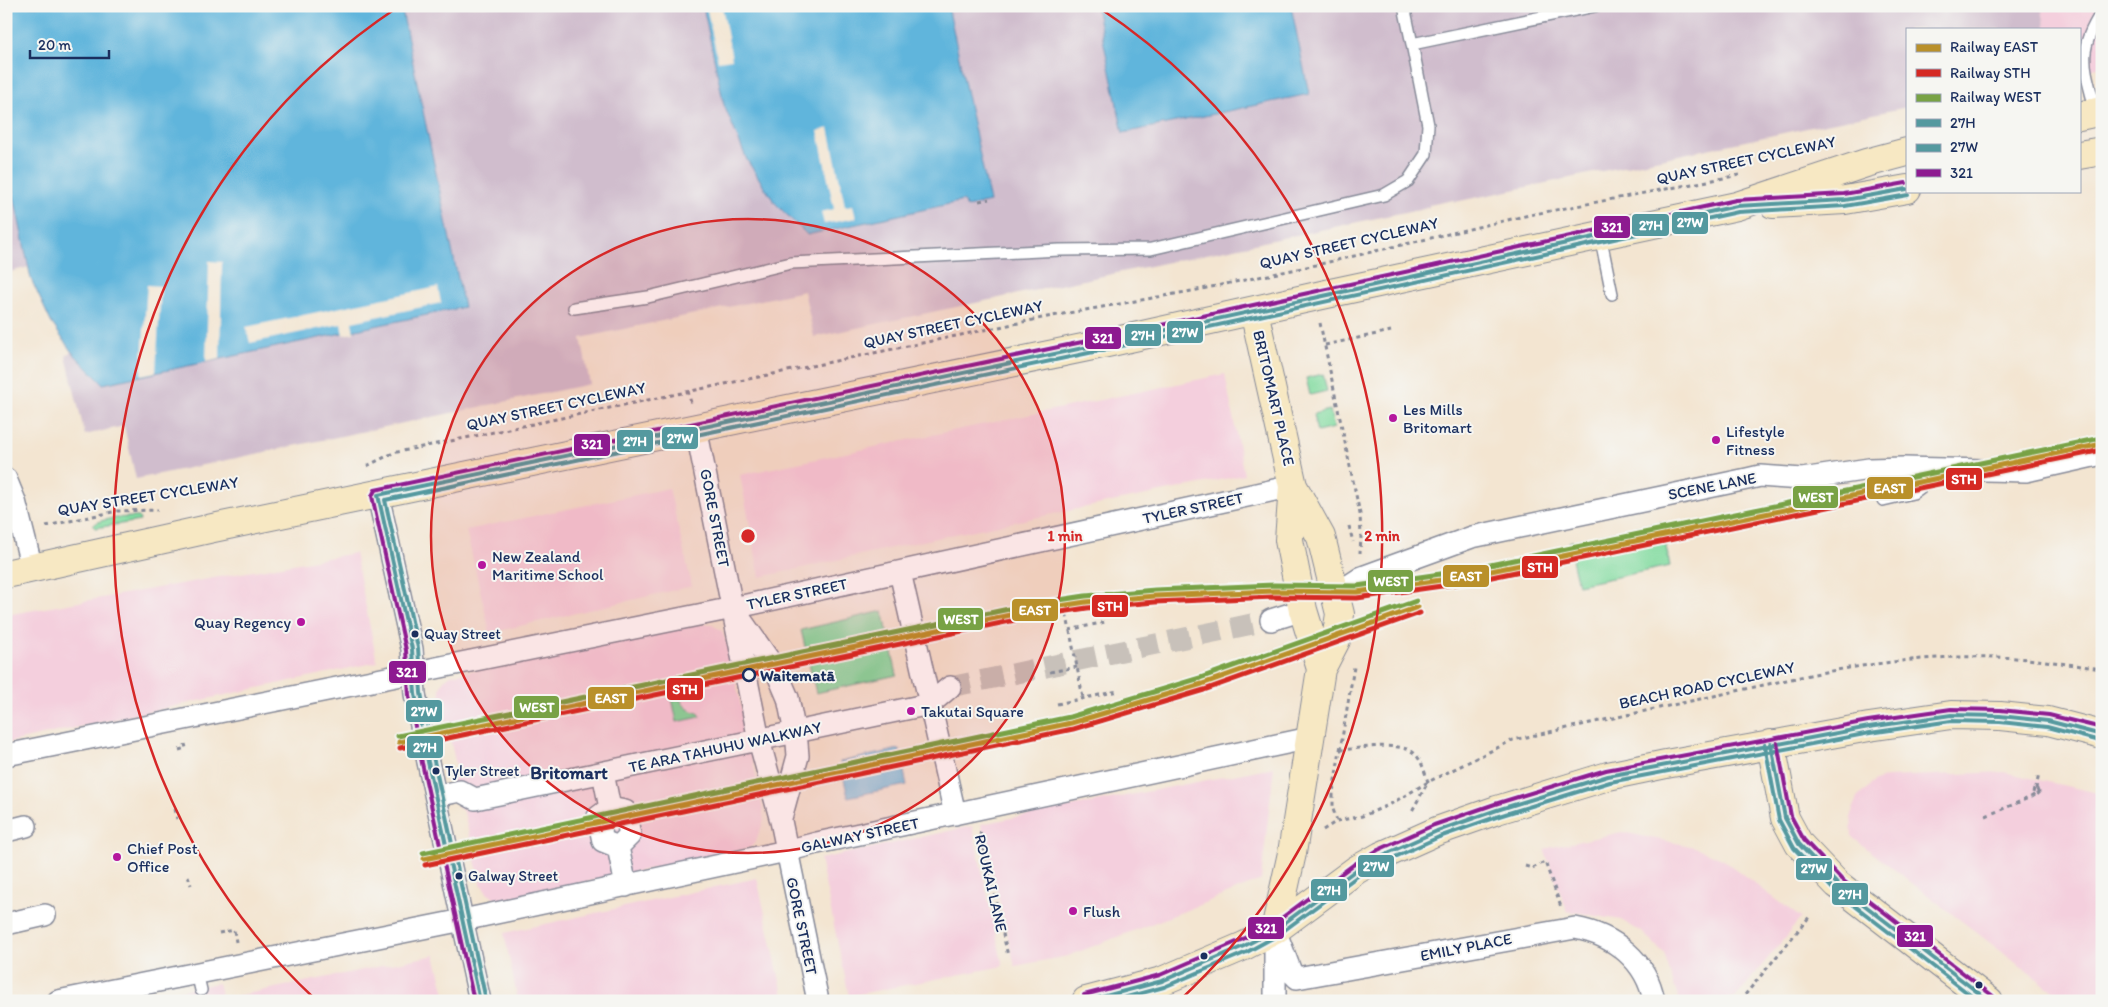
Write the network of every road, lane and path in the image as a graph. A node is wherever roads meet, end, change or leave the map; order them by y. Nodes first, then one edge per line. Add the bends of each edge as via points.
1 (1404, 6) edge
2 (1596, 6) edge
3 (2102, 12) edge
4 (1412, 44) junction
5 (2092, 113) edge
6 (2102, 151) edge
7 (1906, 152) edge
8 (2080, 155) edge
9 (1742, 174) dead end
10 (1906, 189) edge
11 (989, 199) dead end
12 (979, 201) dead end
13 (1737, 206) junction
14 (1600, 235) junction
15 (1612, 294) dead end
16 (574, 308) dead end
17 (1254, 311) junction
18 (1322, 332) dead end
19 (1391, 332) dead end
20 (1325, 345) junction
21 (696, 428) junction
22 (2102, 454) edge
23 (365, 467) dead end
24 (1945, 470) junction
25 (6, 479) edge
26 (1293, 486) junction
27 (378, 495) junction
28 (1883, 500) dead end
29 (161, 510) dead end
30 (1349, 526) dead end
31 (23, 531) junction
32 (1354, 550) dead end
33 (1360, 560) dead end
34 (19, 571) edge
35 (900, 572) junction
36 (1336, 594) junction
37 (733, 608) junction
38 (1304, 610) junction
39 (1038, 617) dead end
40 (1271, 620) tunnel mouth
41 (1105, 622) dead end
42 (1069, 630) junction
43 (1354, 664) dead end
44 (1077, 668) junction
45 (1321, 669) junction
46 (2102, 669) edge
47 (413, 672) junction
48 (1050, 672) dead end
49 (950, 687) tunnel mouth
50 (1118, 691) dead end
51 (1083, 698) junction
52 (930, 704) junction
53 (1057, 704) dead end
54 (795, 733) junction
55 (2102, 735) edge
56 (1310, 738) junction
57 (759, 740) junction
58 (1771, 744) junction
59 (1340, 750) junction
60 (6, 755) edge
61 (603, 773) junction
62 (2039, 774) dead end
63 (1428, 782) junction
64 (436, 796) junction
65 (174, 809) dead end
66 (965, 812) junction
67 (1986, 816) dead end
68 (177, 819) dead end
69 (780, 821) junction
70 (786, 851) junction
71 (1525, 866) dead end
72 (188, 876) dead end
73 (191, 885) dead end
74 (626, 886) junction
75 (1563, 912) dead end
76 (46, 915) dead end
77 (1810, 916) dead end
78 (463, 920) junction
79 (6, 924) edge
80 (1275, 930) junction
81 (1008, 956) dead end
82 (58, 1001) edge
83 (480, 1001) edge
84 (818, 1001) edge
85 (1086, 1001) edge
86 (1275, 1001) edge
87 (1654, 1001) edge
88 (1740, 1001) edge
89 (1989, 1001) edge

1 - 4 lane
2 - 4 lane
3 - 5 lane via 2084,45
4 - 16 lane via 1428,125 1426,154 1408,181 1384,195 1152,249 1060,250 791,263 648,297
6 - 8 main road
7 - 13 main road
9 - 23 path, QUAY STREET CYCLEWAY via 1529,215 1197,290 1052,316 393,453
10 - 13 main road via 1845,200
11 - 12 path
13 - 14 main road
14 - 15 lane
14 - 17 main road
17 - 21 main road
17 - 26 main road, BRITOMART PLACE
18 - 20 path
19 - 20 path
20 - 33 path via 1360,514
21 - 27 main road
21 - 37 street, GORE STREET
22 - 24 street, SCENE LANE via 2026,471
24 - 28 lane via 1913,493
24 - 36 street, SCENE LANE via 1869,469 1802,480 1760,476 1472,537 1362,577
25 - 31 street
26 - 35 street, TYLER STREET
26 - 36 main road, BRITOMART PLACE via 1321,537
26 - 38 main road, BRITOMART PLACE via 1289,540
27 - 34 main road
27 - 47 street via 412,649
29 - 31 path, QUAY STREET CYCLEWAY via 117,511
30 - 32 path
31 - 34 street
35 - 37 street, TYLER STREET
35 - 52 street
36 - 45 main road, BRITOMART PLACE via 1339,627
37 - 47 street, TYLER STREET
37 - 54 street, GORE STREET via 776,670 788,698
37 - 57 street, GORE STREET
38 - 40 street
38 - 45 main road, BRITOMART PLACE
39 - 42 path via 1066,611
41 - 42 path
42 - 44 path
43 - 59 path
44 - 48 path
44 - 51 path
45 - 56 main road, BRITOMART PLACE
46 - 63 path, BEACH ROAD CYCLEWAY via 1995,657 1914,659 1864,665 1513,740
47 - 60 street, TYLER STREET
47 - 64 street
49 - 52 street, TE ARA TAHUHU WALKWAY
50 - 51 path
51 - 53 path
52 - 54 street, TE ARA TAHUHU WALKWAY
52 - 66 street
54 - 57 street, TE ARA TAHUHU WALKWAY
54 - 69 street, GORE STREET via 798,756
55 - 58 main road via 2048,721 1952,716
56 - 66 street, GALWAY STREET
56 - 80 main road, BRITOMART PLACE via 1292,853
57 - 61 street, TE ARA TAHUHU WALKWAY
57 - 69 street, GORE STREET
58 - 80 main road via 1608,776 1437,831 1356,870
58 - 89 main road via 1785,818 1799,844 1836,884
59 - 63 path via 1402,748 1415,753
59 - 63 path, BEACH ROAD CYCLEWAY via 1333,792 1337,821 1389,806
61 - 64 street, TE ARA TAHUHU WALKWAY via 475,799 460,791
61 - 74 street via 610,808 598,817 603,841 618,847
62 - 67 path, bridge via 2036,788 2039,792 2036,795 2033,793 2034,789 2038,791 2032,797
64 - 78 street
65 - 68 path
66 - 70 street, GALWAY STREET
66 - 81 path, ROUKAI LANE
69 - 70 street, GORE STREET
70 - 74 street, GALWAY STREET
70 - 84 street, GORE STREET
71 - 75 path via 1532,868 1545,862
72 - 73 path
74 - 78 street, GALWAY STREET
76 - 79 street
77 - 88 path
78 - 82 street, GALWAY STREET via 199,981 109,990
78 - 83 street
80 - 85 main road via 1189,971
80 - 86 street
80 - 87 street, EMILY PLACE via 1290,972 1301,978 1575,928 1600,935 1625,949 1642,968

